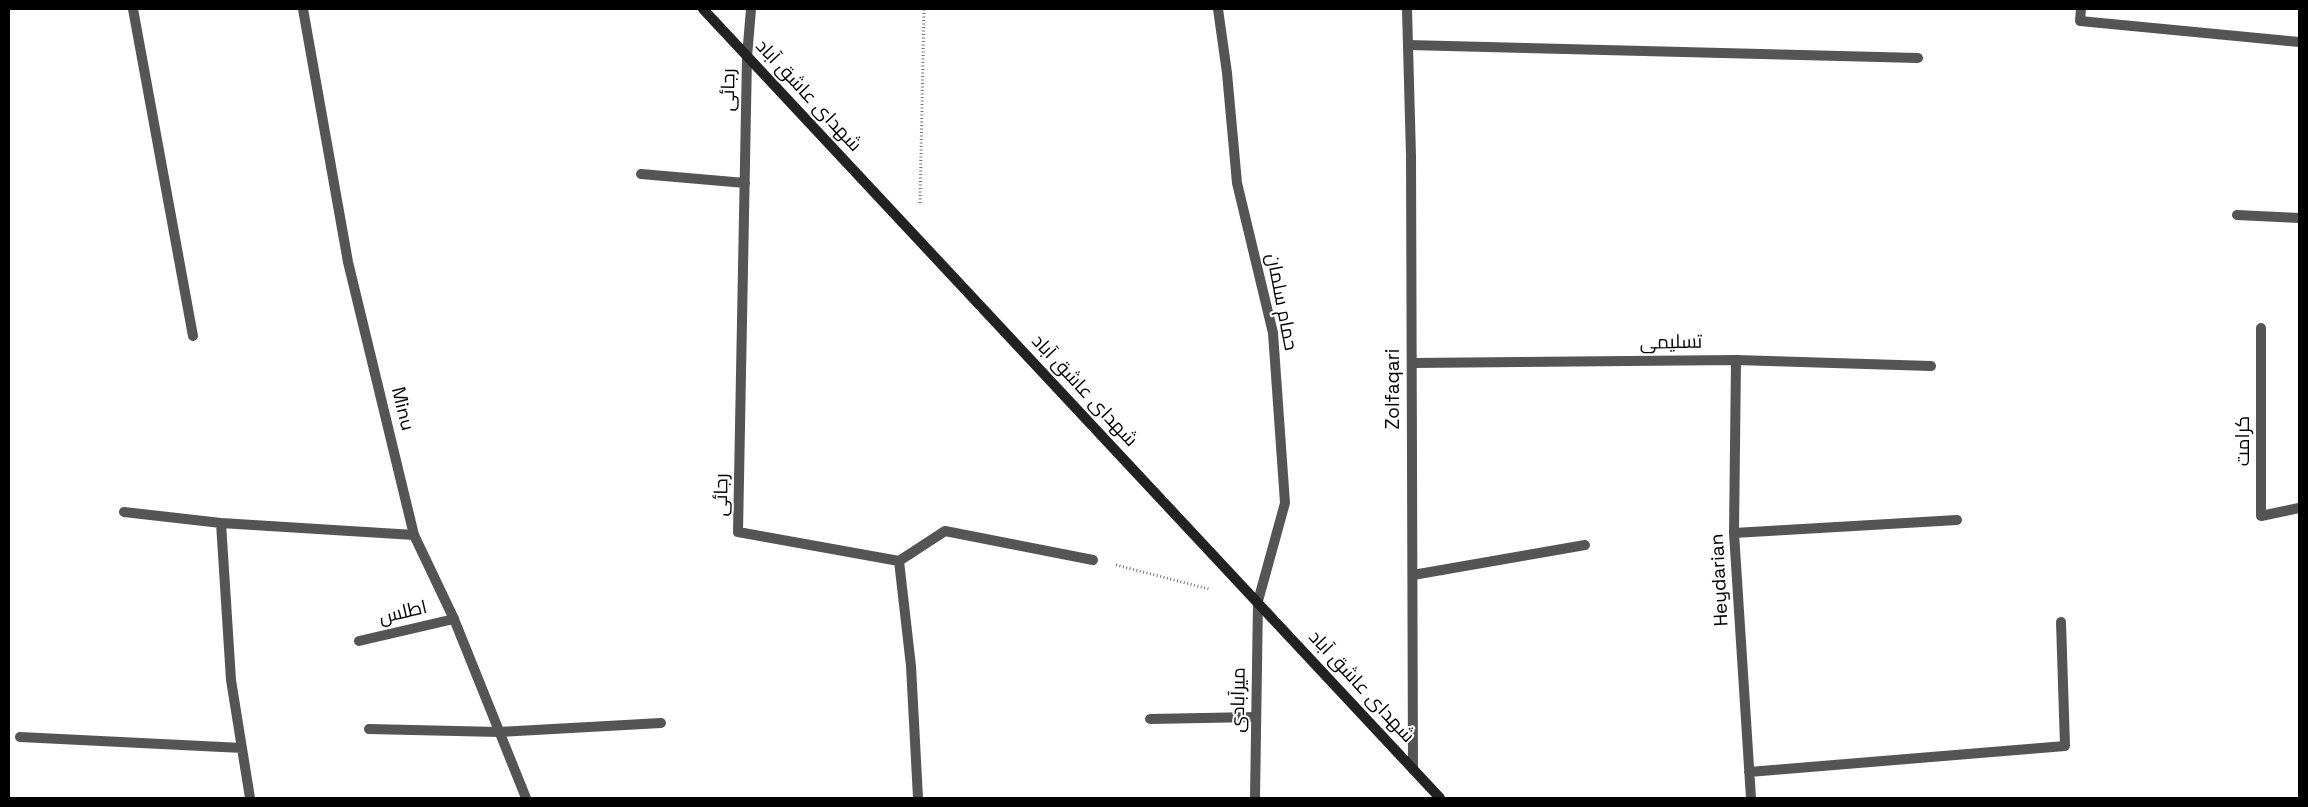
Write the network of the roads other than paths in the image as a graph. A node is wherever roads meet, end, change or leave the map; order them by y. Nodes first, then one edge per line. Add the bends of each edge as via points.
1 (133, 9) edge
2 (303, 9) edge
3 (702, 9) edge
4 (751, 9) edge
5 (1218, 9) edge
6 (1407, 9) edge
7 (2081, 9) edge
8 (2299, 42) edge
9 (1408, 45) junction
10 (747, 57) junction
11 (1918, 58) dead end
12 (641, 174) dead end
13 (745, 183) junction
14 (2237, 215) dead end
15 (2299, 218) edge
16 (2261, 328) dead end
17 (193, 336) dead end
18 (1736, 360) junction
19 (1412, 363) junction
20 (1931, 366) dead end
21 (2299, 508) edge
22 (124, 512) dead end
23 (1957, 520) dead end
24 (220, 523) junction
25 (1734, 533) junction
26 (414, 535) junction
27 (1585, 545) dead end
28 (1093, 560) road end
29 (899, 561) junction
30 (1413, 575) junction
31 (1258, 601) junction
32 (454, 619) junction
33 (2061, 622) dead end
34 (359, 640) dead end
35 (1256, 716) junction
36 (1150, 720) dead end
37 (661, 723) dead end
38 (369, 729) dead end
39 (499, 732) junction
40 (20, 737) dead end
41 (242, 748) junction
42 (1413, 770) junction
43 (1749, 772) junction
44 (250, 798) edge
45 (526, 798) edge
46 (918, 798) edge
47 (1255, 798) edge
48 (1440, 798) edge
49 (1751, 798) edge

1 - 17 street
2 - 26 street, Minu via 348,262
3 - 10 main road, شهدای عاشق آباد
4 - 10 street, رجائی
5 - 31 street, حمام سلمان via 1237,183 1274,333 1285,504
6 - 9 street, Zolfaqari
7 - 8 street via 2080,21
9 - 11 street
9 - 19 street, Zolfaqari
10 - 13 street, رجائی
10 - 31 main road, شهدای عاشق آباد
12 - 13 street
13 - 29 street, رجائی via 738,532
14 - 15 street
16 - 21 street, کرامت via 2261,516
18 - 19 street, تسلیمی
18 - 20 street, تسلیمی
18 - 25 street, Heydarian
19 - 30 street, Zolfaqari
22 - 24 street
23 - 25 street
24 - 26 street
24 - 41 street via 231,680
25 - 43 street, Heydarian
26 - 32 street, Minu
27 - 30 street
28 - 29 street via 945,531
29 - 46 street via 911,666
30 - 42 street, Zolfaqari
31 - 35 street, میرآبادی
31 - 42 main road, شهدای عاشق آباد
32 - 34 street, اطلس
32 - 39 street, Minu
33 - 43 street via 2066,746
35 - 36 street
35 - 47 street, میرآبادی
37 - 39 street
38 - 39 street
39 - 45 street, Minu
40 - 41 street
41 - 44 street
42 - 48 main road, شهدای عاشق آباد
43 - 49 street, Heydarian

